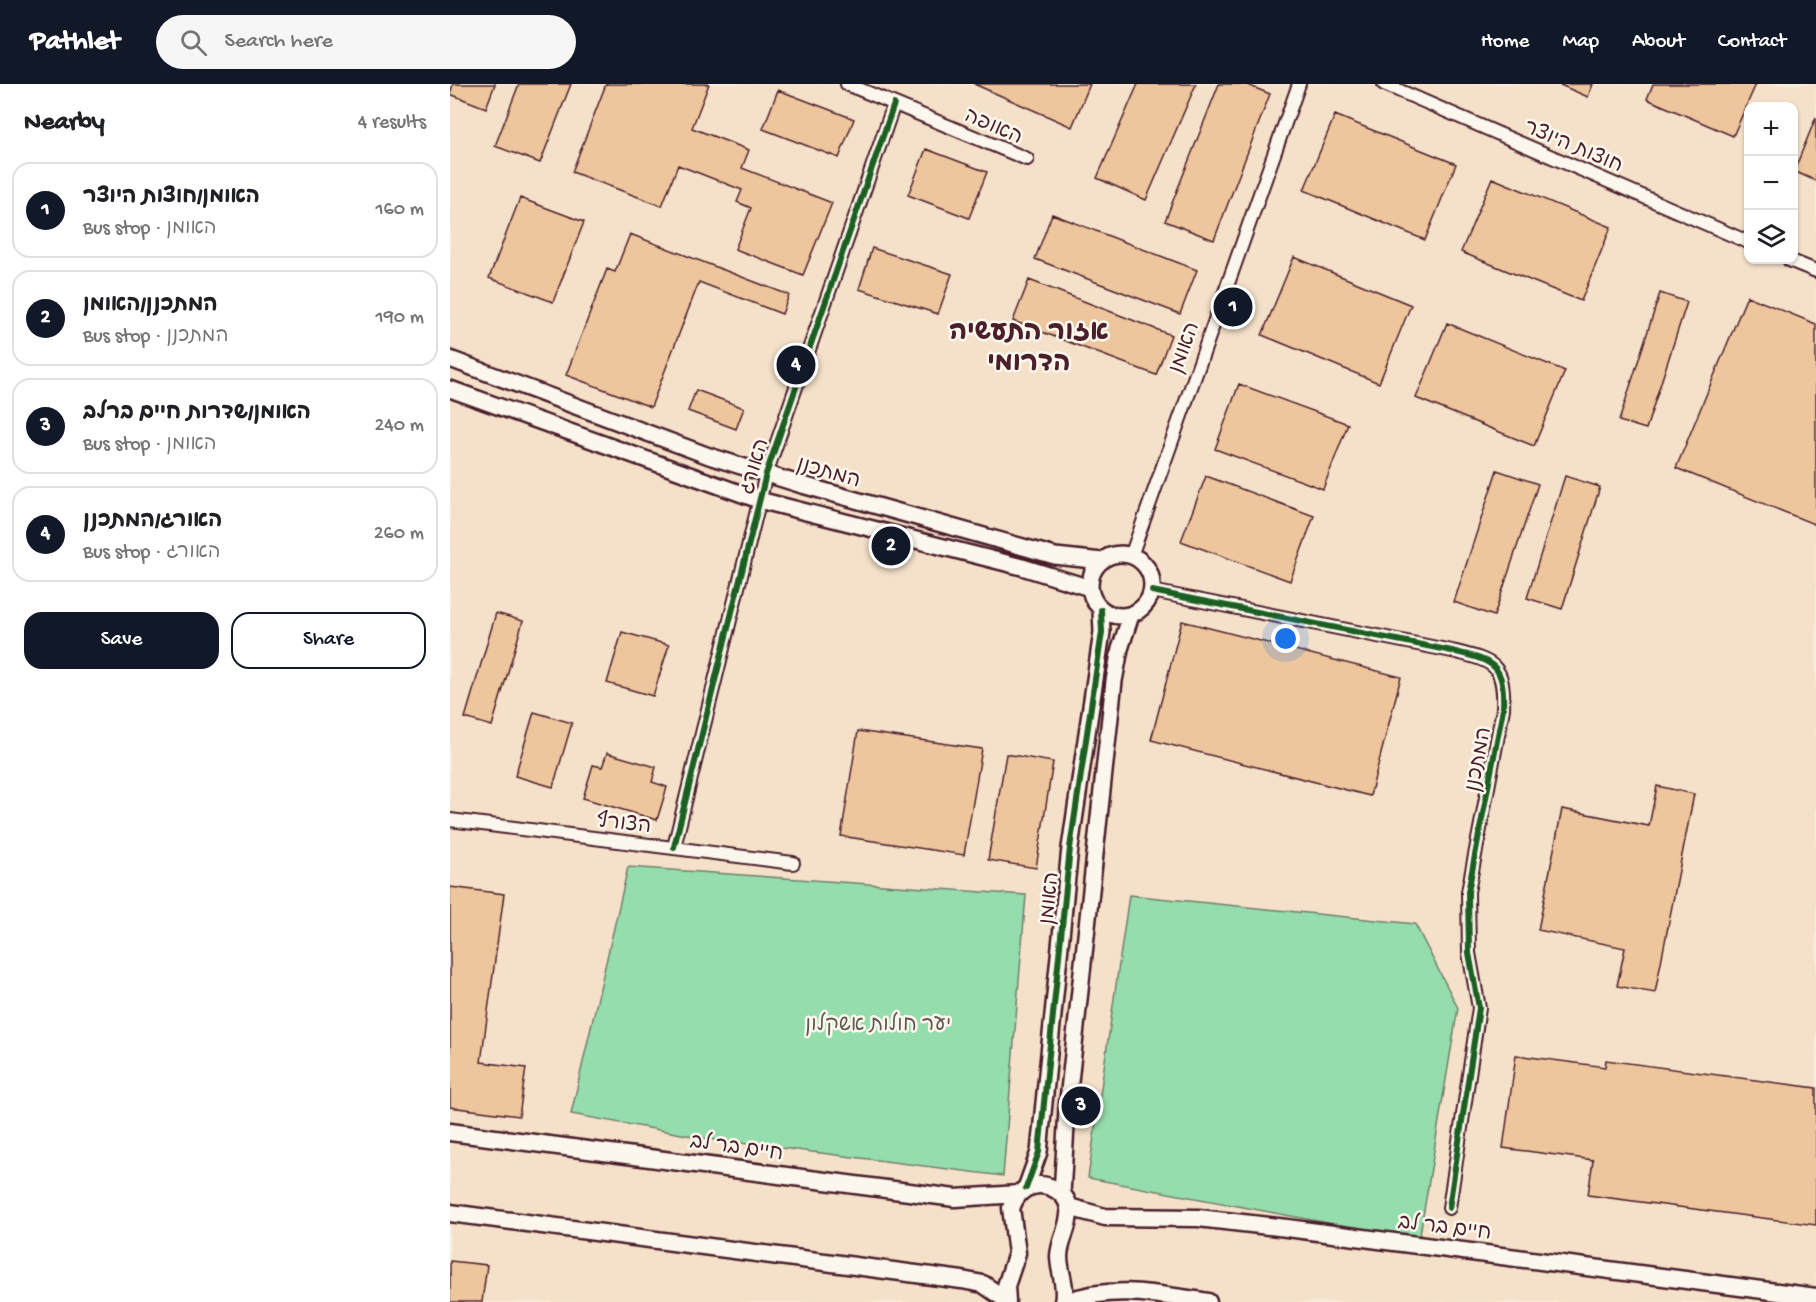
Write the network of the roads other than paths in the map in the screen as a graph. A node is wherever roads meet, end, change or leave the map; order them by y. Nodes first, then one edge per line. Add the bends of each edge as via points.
1 (847, 84) edge
2 (1299, 84) edge
3 (1384, 84) edge
4 (894, 104) junction
5 (1027, 159) dead end
6 (1744, 240) edge
7 (1798, 264) edge
8 (1816, 271) edge
9 (450, 359) edge
10 (450, 389) edge
11 (766, 474) junction
12 (759, 500) junction
13 (1131, 556) junction
14 (1102, 561) junction
15 (1090, 588) junction
16 (1152, 591) junction
17 (1101, 610) junction
18 (1131, 615) junction
19 (450, 819) edge
20 (674, 847) junction
21 (793, 863) dead end
22 (450, 1132) edge
23 (1022, 1191) junction
24 (1065, 1200) junction
25 (1449, 1208) dead end
26 (450, 1214) edge
27 (1816, 1297) edge
28 (1006, 1301) edge
29 (1065, 1302) edge
30 (1208, 1302) edge

1 - 4 street, האופה
2 - 13 street, האומן
3 - 6 street, חוצות היוצר
4 - 5 street, האופה
4 - 11 street, האורג
7 - 8 street
9 - 11 street, המתכנן
10 - 12 street
11 - 12 street, האורג
11 - 14 street, המתכנן via 1055,556
12 - 15 street
12 - 20 street, האורג
13 - 14 street via 1121,554
13 - 16 street via 1150,574
14 - 15 street via 1092,573
15 - 17 street
16 - 18 street via 1141,609
16 - 25 street, המתכנן via 1452,651 1483,658 1497,668 1504,685 1503,709 1468,892 1469,953 1479,1008
17 - 18 street via 1116,616
17 - 23 street, האומן via 1102,632 1070,848 1039,1152
18 - 24 street, האומן via 1114,681 1063,1143
19 - 20 street, הצורף
20 - 21 street, הצורף
22 - 23 main road, חיים בר לב via 955,1198
23 - 24 main road, חיים בר לב via 1044,1185
23 - 28 main road via 1010,1213 1017,1253 1006,1286
24 - 27 main road, חיים בר לב via 1105,1217 1198,1218 1287,1228
24 - 29 main road via 1070,1221 1059,1252
26 - 28 main road via 962,1280 983,1284
29 - 30 main road via 1095,1292 1115,1291

